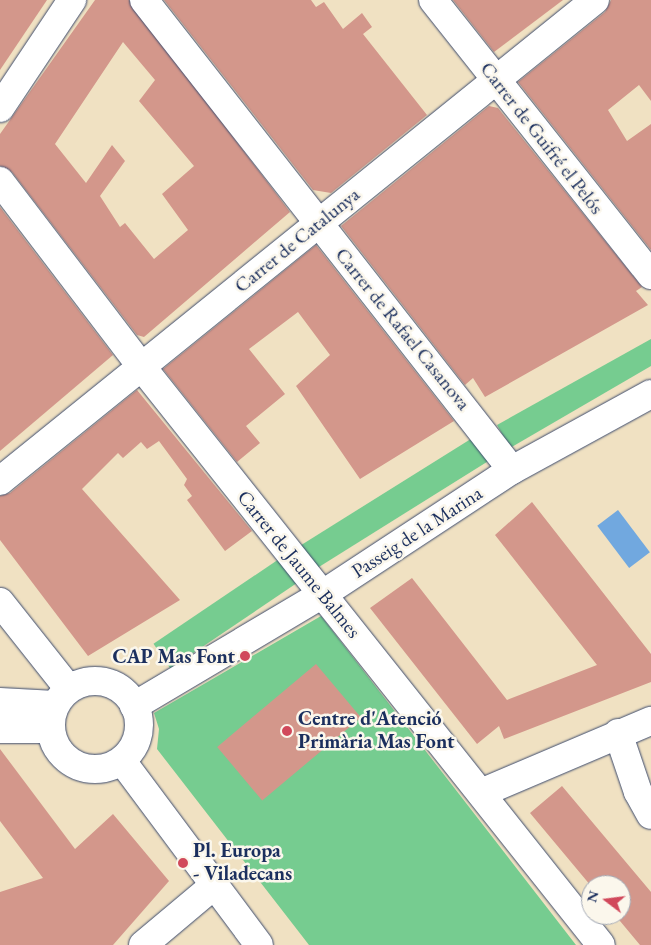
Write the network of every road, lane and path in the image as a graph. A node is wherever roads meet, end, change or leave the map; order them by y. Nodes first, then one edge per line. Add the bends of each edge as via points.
1 (72, 0) edge
2 (144, 0) edge
3 (433, 0) edge
4 (595, 0) edge
5 (496, 79) junction
6 (0, 108) edge
7 (0, 181) edge
8 (318, 223) junction
9 (651, 275) edge
10 (141, 366) junction
11 (651, 394) edge
12 (512, 470) junction
13 (0, 481) edge
14 (323, 594) junction
15 (0, 602) edge
16 (0, 702) edge
17 (134, 706) junction
18 (58, 708) junction
19 (651, 721) edge
20 (0, 729) edge
21 (618, 733) junction
22 (122, 761) junction
23 (481, 793) junction
24 (651, 815) edge
25 (212, 887) junction
26 (143, 945) edge
27 (259, 945) edge
28 (601, 945) edge

1 - 6 street
2 - 8 street, Carrer de Rafael Casanova
3 - 5 street, Carrer de Guifré el Pelós
4 - 5 street, Carrer de Catalunya
5 - 8 street, Carrer de Catalunya
5 - 9 street, Carrer de Guifré el Pelós
7 - 10 street, Carrer de Jaume Balmes
8 - 10 street, Carrer de Catalunya
8 - 12 street, Carrer de Rafael Casanova
10 - 13 street, Carrer de Catalunya
10 - 14 street, Carrer de Jaume Balmes
11 - 12 street, Passeig de la Marina
12 - 14 street, Passeig de la Marina
14 - 17 street, Passeig de la Marina
14 - 23 street, Carrer de Jaume Balmes
15 - 18 street
16 - 18 street
17 - 18 street via 120,689 106,682 91,681
17 - 22 street via 138,735
18 - 20 street
18 - 22 street via 59,752 77,766 100,770
19 - 21 street
21 - 23 street
21 - 24 street via 638,792
22 - 25 street
23 - 28 street, Carrer de Jaume Balmes
25 - 26 street
25 - 27 street

